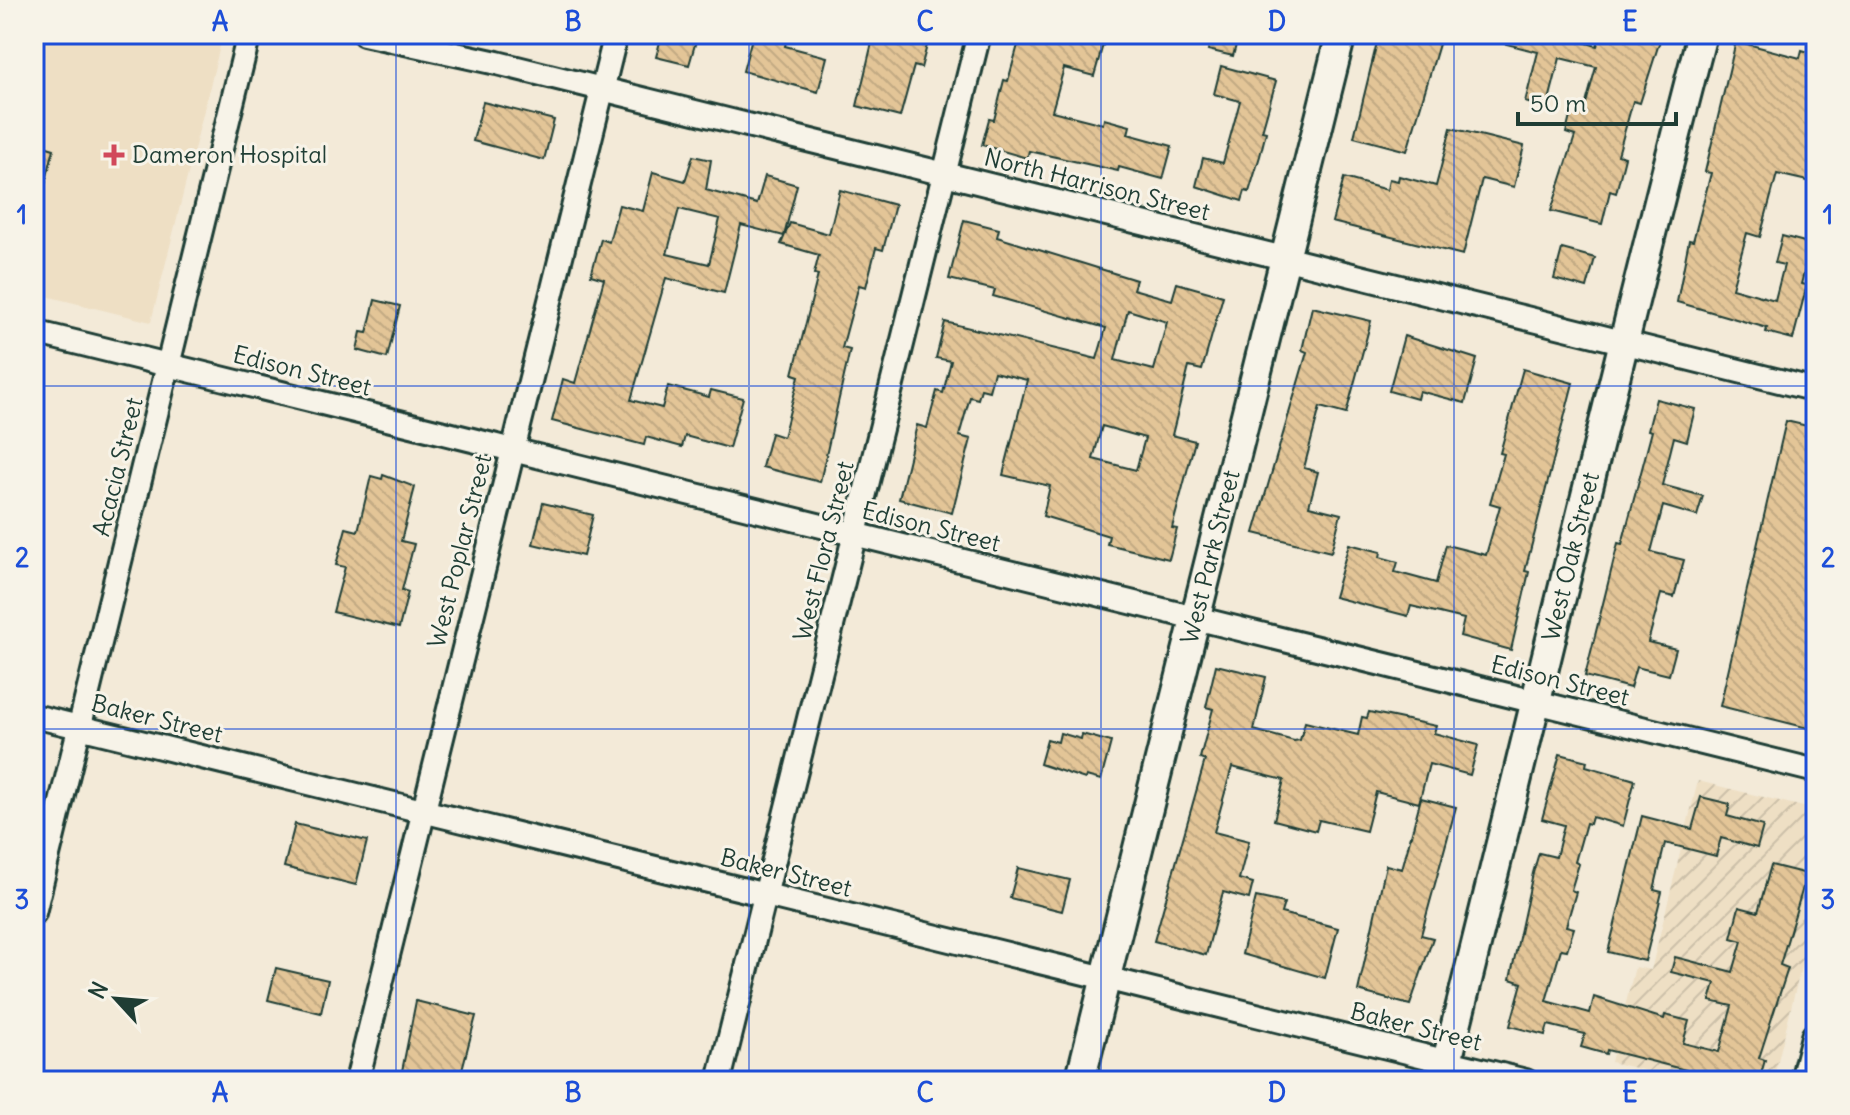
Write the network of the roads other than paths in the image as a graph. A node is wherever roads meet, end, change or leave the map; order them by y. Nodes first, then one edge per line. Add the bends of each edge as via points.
1 (249, 34) edge
2 (364, 34) edge
3 (616, 34) edge
4 (979, 34) edge
5 (1341, 34) edge
6 (1702, 34) edge
7 (602, 90) junction
8 (944, 174) junction
9 (1285, 258) junction
10 (34, 332) edge
11 (1622, 343) junction
12 (171, 366) junction
13 (1816, 390) edge
14 (512, 449) junction
15 (855, 535) junction
16 (1195, 617) junction
17 (1538, 703) junction
18 (34, 716) edge
19 (78, 727) junction
20 (1816, 771) edge
21 (421, 812) junction
22 (765, 894) junction
23 (34, 913) edge
24 (1105, 978) junction
25 (1816, 1037) edge
26 (1444, 1071) edge
27 (357, 1081) edge
28 (719, 1081) edge
29 (1080, 1081) edge
30 (1526, 1081) edge
31 (1805, 1081) edge

1 - 12 street, Acacia Street
2 - 7 street, North Harrison Street
3 - 7 street, West Poplar Street
4 - 8 street, West Flora Street
5 - 9 street, West Park Street
6 - 11 street, West Oak Street
7 - 8 street, North Harrison Street
7 - 14 street, West Poplar Street
8 - 9 street, North Harrison Street
8 - 15 street, West Flora Street
9 - 11 street, North Harrison Street
9 - 16 street, West Park Street
10 - 12 street, Edison Street
11 - 13 street, North Harrison Street
11 - 17 street, West Oak Street
12 - 14 street, Edison Street
12 - 19 street, Acacia Street
14 - 15 street, Edison Street
14 - 21 street, West Poplar Street
15 - 16 street, Edison Street
15 - 22 street, West Flora Street
16 - 17 street, Edison Street
16 - 24 street, West Park Street
17 - 20 street, Edison Street
17 - 26 street, West Oak Street
18 - 19 street, Baker Street
19 - 21 street, Baker Street
19 - 23 street, Acacia Street
21 - 22 street, Baker Street
21 - 27 street, West Poplar Street
22 - 24 street, Baker Street
22 - 28 street, West Flora Street
24 - 26 street, Baker Street
24 - 29 street, West Park Street
25 - 31 street
26 - 30 street, Baker Street

